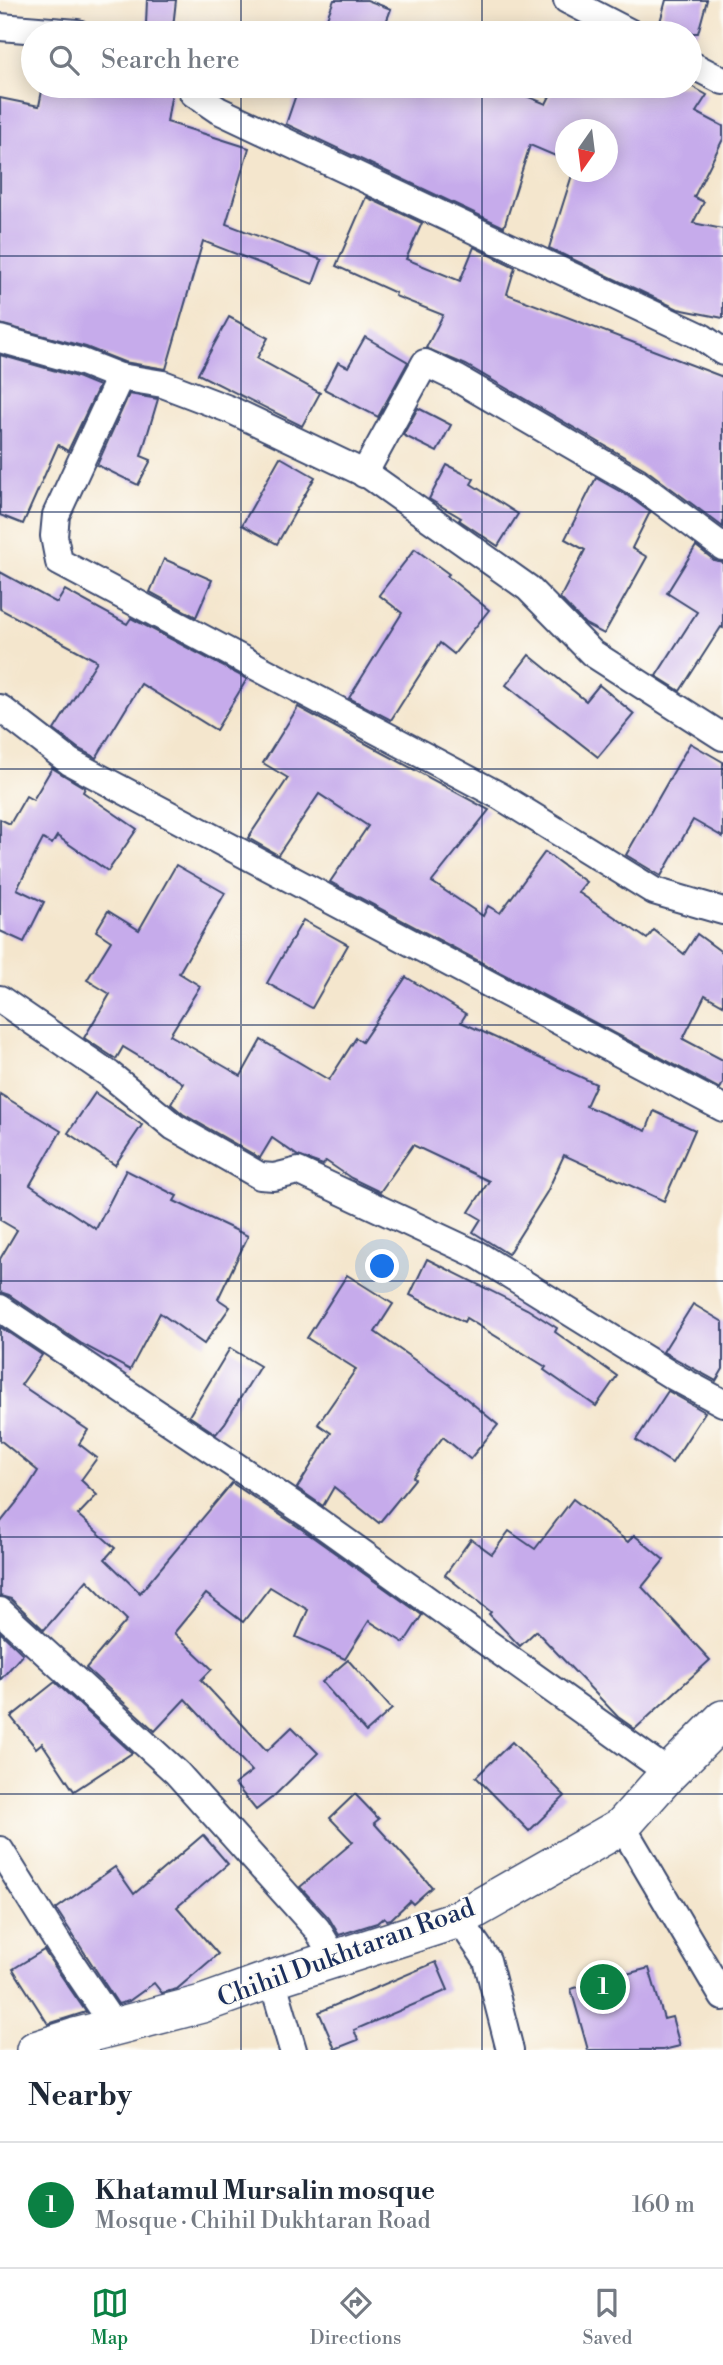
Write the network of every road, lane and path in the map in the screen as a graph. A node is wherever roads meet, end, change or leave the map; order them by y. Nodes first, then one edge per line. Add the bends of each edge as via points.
1 (567, 0) edge
2 (608, 21) edge
3 (0, 27) edge
4 (21, 29) edge
5 (702, 70) edge
6 (723, 81) edge
7 (200, 98) edge
8 (0, 339) edge
9 (723, 352) edge
10 (120, 377) junction
11 (364, 474) junction
12 (723, 547) edge
13 (0, 708) edge
14 (723, 737) edge
15 (723, 911) edge
16 (0, 999) edge
17 (723, 1108) edge
18 (0, 1308) edge
19 (723, 1403) edge
20 (0, 1611) edge
21 (723, 1719) edge
22 (669, 1773) junction
23 (622, 1826) junction
24 (0, 1850) edge
25 (458, 1919) junction
26 (335, 1959) junction
27 (272, 1979) junction
28 (723, 1997) edge
29 (115, 2026) junction
30 (77, 2043) edge
31 (35, 2050) edge
32 (293, 2050) edge
33 (509, 2050) edge

1 - 2 street
3 - 4 street
5 - 6 street
7 - 9 street via 690,331
8 - 10 street
10 - 11 street via 163,384 230,410
10 - 15 street via 55,515 58,562 500,796 654,891
11 - 12 street via 425,363 637,484
11 - 14 street via 528,588 593,653
13 - 17 street via 70,762
16 - 19 street via 109,1074 174,1127 260,1177 298,1171 478,1255
18 - 22 street via 309,1515
20 - 26 street via 177,1773 317,1929
21 - 22 street, Chihil Dukhtaran Road
22 - 23 street, Chihil Dukhtaran Road
23 - 25 street, Chihil Dukhtaran Road
23 - 28 street
24 - 29 street
25 - 26 street, Chihil Dukhtaran Road
25 - 33 street via 487,1960
26 - 27 street, Chihil Dukhtaran Road
27 - 29 street, Chihil Dukhtaran Road via 202,2004
27 - 32 street
29 - 30 street, Chihil Dukhtaran Road
30 - 31 street, Chihil Dukhtaran Road

